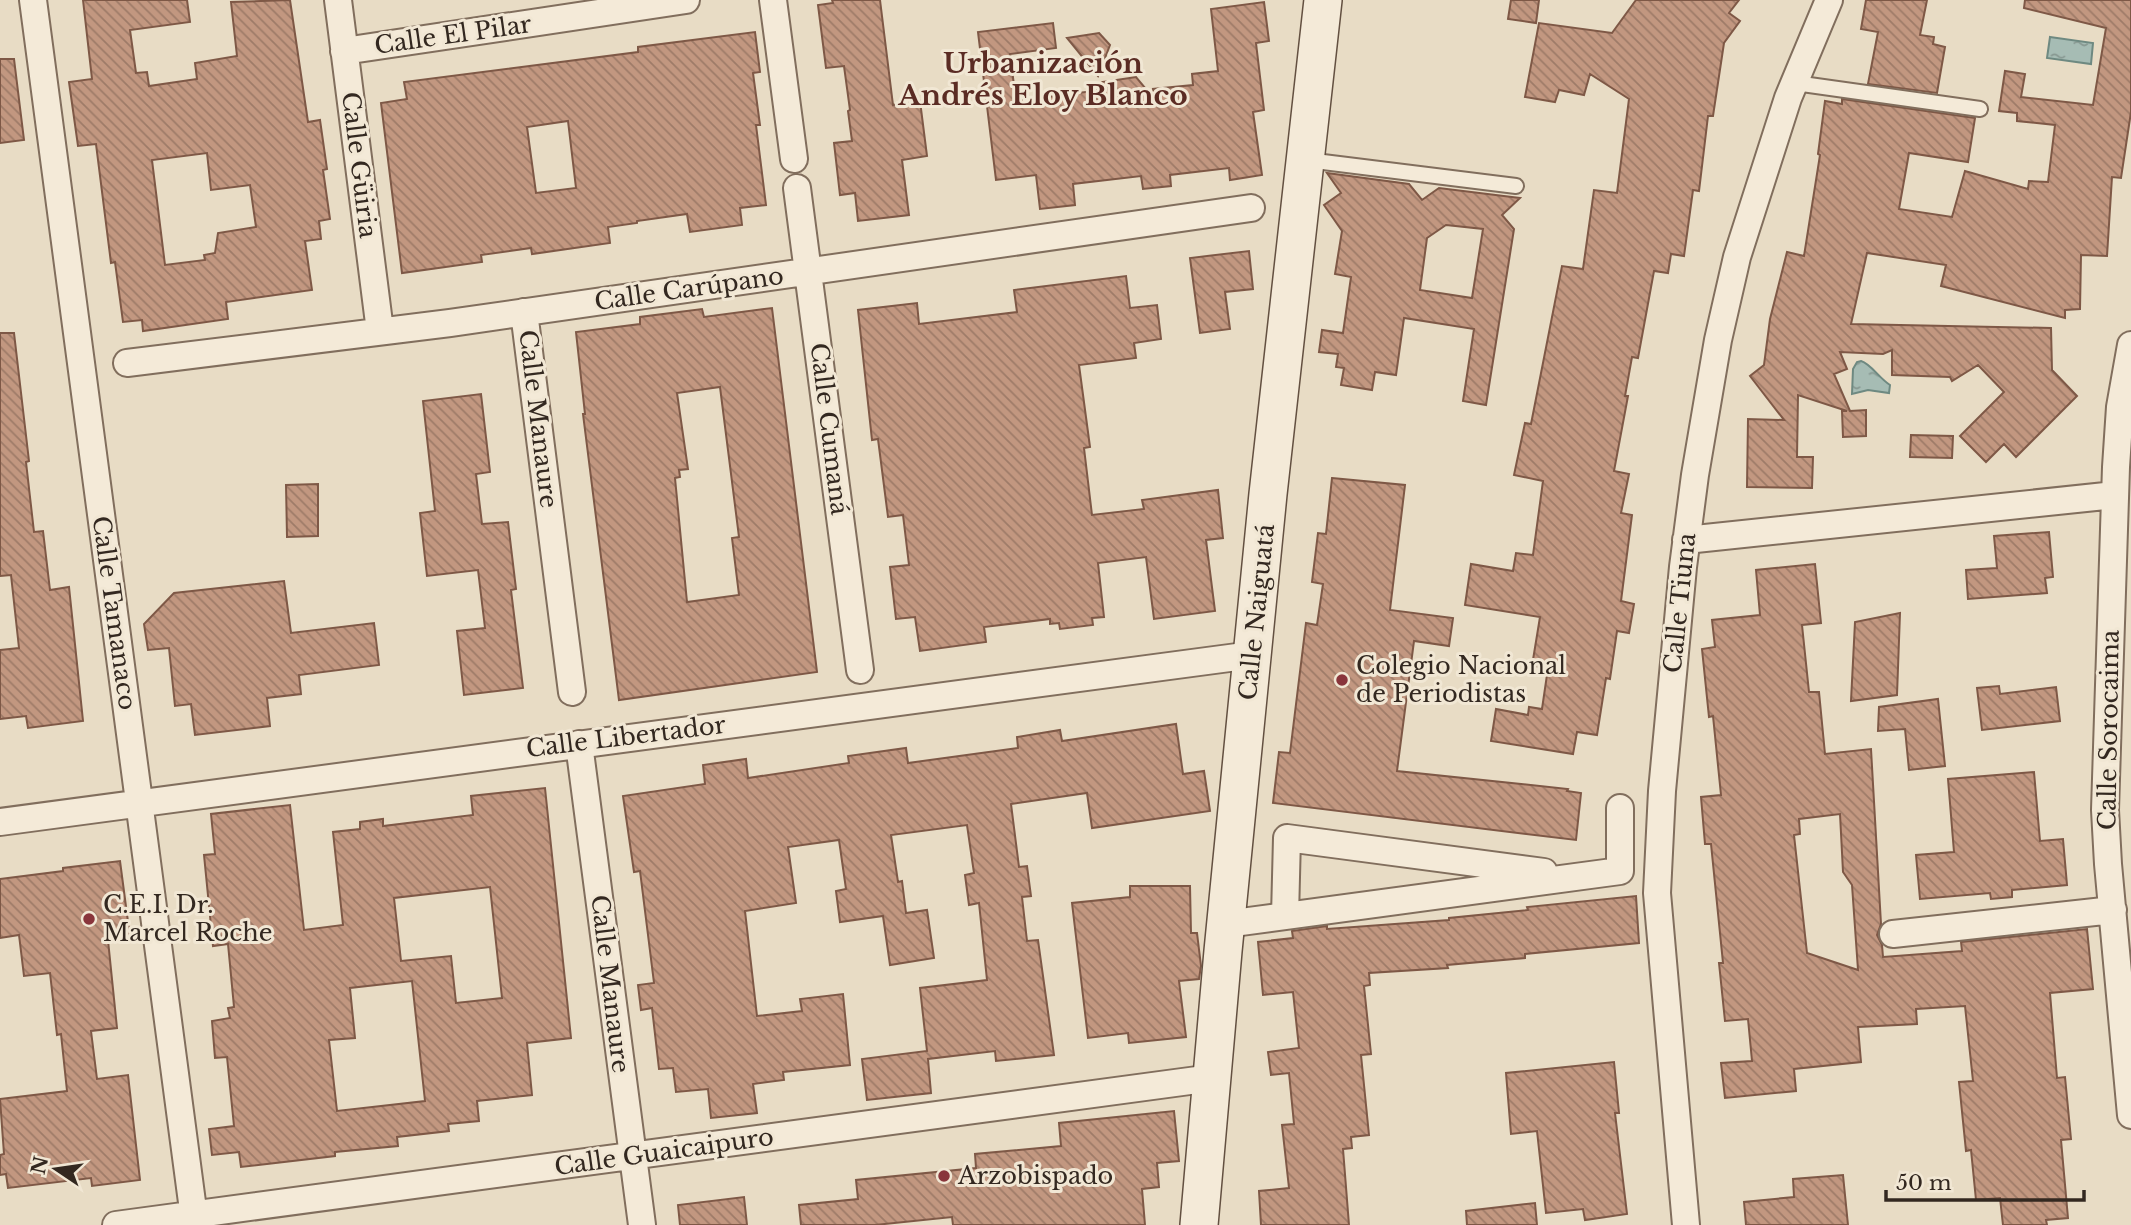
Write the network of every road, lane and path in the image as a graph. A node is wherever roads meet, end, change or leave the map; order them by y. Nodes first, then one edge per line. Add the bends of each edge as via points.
1 (33, 0) edge
2 (338, 0) edge
3 (686, 0) edge
4 (773, 0) edge
5 (1323, 0) edge
6 (1829, 0) edge
7 (344, 51) junction
8 (1795, 83) junction
9 (1980, 109) dead end
10 (794, 159) dead end
11 (1306, 160) junction
12 (1516, 186) dead end
13 (797, 188) dead end
14 (1251, 208) dead end
15 (808, 272) junction
16 (524, 312) junction
17 (380, 331) junction
18 (2131, 345) edge
19 (127, 363) dead end
20 (2120, 508) edge
21 (1686, 540) junction
22 (1252, 655) junction
23 (860, 670) dead end
24 (572, 692) dead end
25 (579, 744) junction
26 (140, 802) junction
27 (1620, 808) dead end
28 (0, 822) edge
29 (1579, 877) junction
30 (2113, 910) junction
31 (1284, 916) junction
32 (1226, 924) junction
33 (1893, 934) dead end
34 (1212, 1078) junction
35 (2131, 1115) edge
36 (633, 1156) junction
37 (195, 1220) edge
38 (116, 1225) edge
39 (642, 1225) edge
40 (1199, 1225) edge
41 (1686, 1225) edge

1 - 26 street, Calle Tamanaco
2 - 7 street, Calle Güiria
3 - 7 street, Calle El Pilar
4 - 10 street
5 - 11 street, Calle Naiguatá
6 - 8 street, Calle Tiuna
7 - 17 street, Calle Güiria
8 - 9 lane
8 - 21 street, Calle Tiuna via 1737,257 1718,340
11 - 12 lane
11 - 22 street, Calle Naiguatá
13 - 15 street, Calle Cumaná
14 - 15 street, Calle Carúpano
15 - 16 street, Calle Carúpano
15 - 23 street, Calle Cumaná
16 - 17 street, Calle Carúpano
16 - 24 street, Calle Manaure
17 - 19 street, Calle Carúpano
18 - 20 street, Calle Sorocaima via 2120,408
20 - 21 street
20 - 30 street, Calle Sorocaima via 2105,810
21 - 41 street, Calle Tiuna via 1657,893
22 - 25 street, Calle Libertador
22 - 32 street, Calle Naiguatá
25 - 26 street, Calle Libertador
25 - 36 street, Calle Manaure
26 - 28 street, Calle Libertador
26 - 37 street, Calle Tamanaco
27 - 29 street via 1620,872
29 - 31 street
29 - 31 street via 1287,838
30 - 33 street
30 - 35 street, Calle Sorocaima
31 - 32 street
32 - 34 street, Calle Naiguatá
34 - 36 street, Calle Guaicaipuro
34 - 40 street, Calle Naiguatá
36 - 37 street, Calle Guaicaipuro
36 - 39 street, Calle Manaure
37 - 38 street, Calle Guaicaipuro

